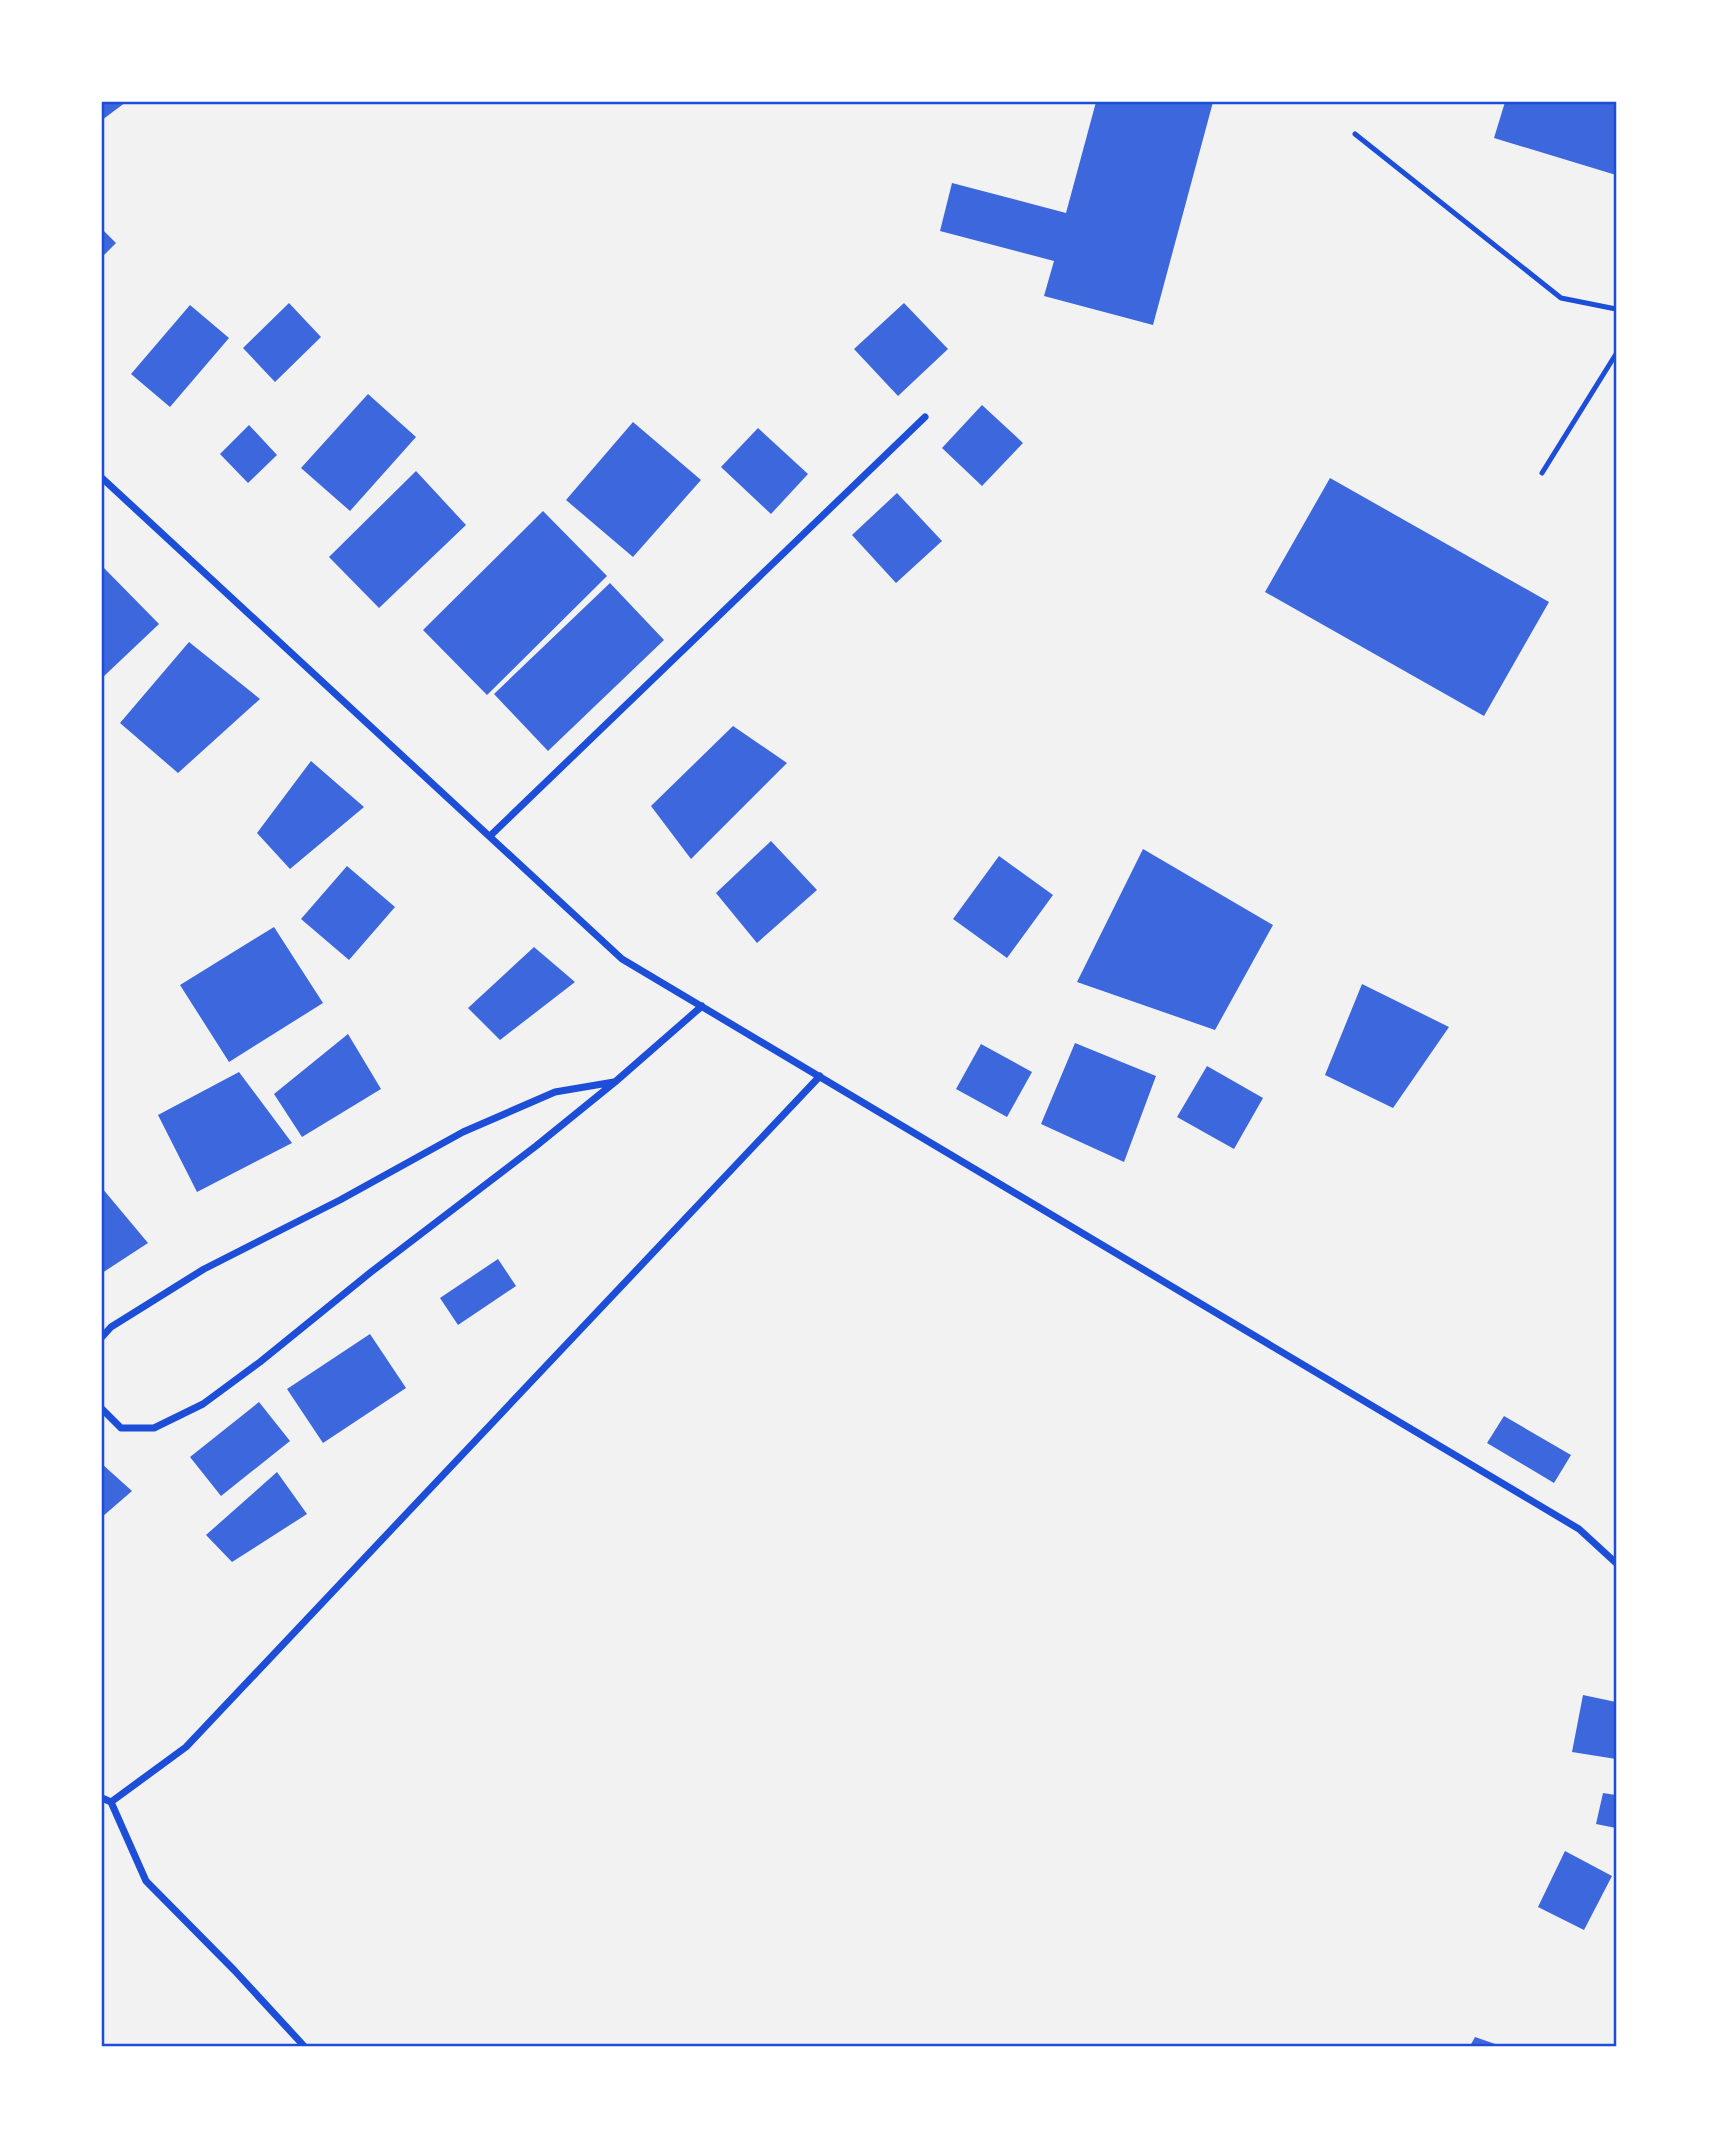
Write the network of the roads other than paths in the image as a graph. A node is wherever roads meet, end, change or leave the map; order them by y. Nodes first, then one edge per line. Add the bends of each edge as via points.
1 (1355, 134) dead end
2 (1616, 309) edge
3 (1616, 354) edge
4 (925, 417) dead end
5 (1542, 473) dead end
6 (102, 478) edge
7 (490, 836) junction
8 (702, 1006) junction
9 (820, 1076) junction
10 (615, 1082) junction
11 (102, 1337) edge
12 (102, 1409) edge
13 (1616, 1563) edge
14 (102, 1798) edge
15 (111, 1801) junction
16 (304, 2046) edge

1 - 2 lane via 1561,298
3 - 5 lane
4 - 7 street
6 - 7 street
7 - 8 street via 622,959
8 - 9 street
8 - 10 street
9 - 13 street via 1579,1529
9 - 15 street via 186,1747
10 - 11 street via 555,1092 463,1132 204,1269
10 - 12 street via 203,1404 154,1428 121,1429
14 - 15 street
15 - 16 street via 146,1881

